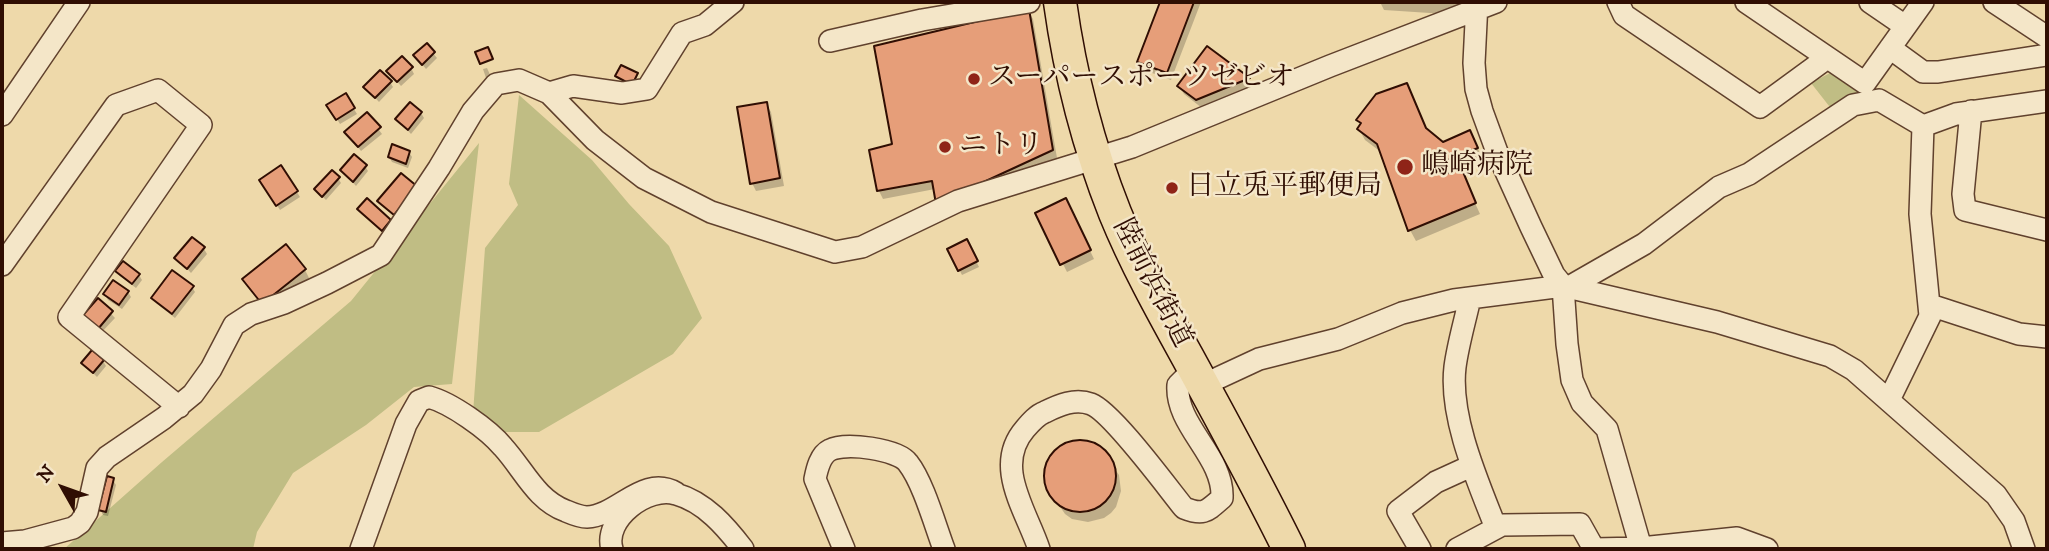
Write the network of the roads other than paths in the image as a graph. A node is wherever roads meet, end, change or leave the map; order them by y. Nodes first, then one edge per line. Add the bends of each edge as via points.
1 (79, 2) edge
2 (733, 2) edge
3 (1029, 2) edge
4 (1060, 2) edge
5 (1618, 2) edge
6 (1746, 2) edge
7 (1870, 2) edge
8 (1923, 2) edge
9 (1994, 2) edge
10 (1483, 4) edge
11 (925, 11) edge
12 (1905, 26) junction
13 (2047, 37) edge
14 (830, 41) dead end
15 (1890, 48) junction
16 (2047, 55) edge
17 (1827, 58) junction
18 (9, 86) edge
19 (549, 93) junction
20 (2047, 101) edge
21 (1971, 111) junction
22 (2, 116) edge
23 (1923, 126) junction
24 (1095, 159) junction
25 (2047, 230) edge
26 (2, 265) edge
27 (1566, 287) junction
28 (1469, 298) junction
29 (1930, 305) junction
30 (2047, 337) edge
31 (1198, 377) junction
32 (1889, 400) junction
33 (178, 407) junction
34 (1471, 466) junction
35 (676, 493) junction
36 (1496, 528) junction
37 (2, 543) edge
38 (1478, 544) edge
39 (1683, 546) edge
40 (1641, 548) edge
41 (361, 549) edge
42 (612, 549) edge
43 (743, 549) edge
44 (844, 549) edge
45 (944, 549) edge
46 (1039, 549) edge
47 (1289, 549) edge
48 (1420, 549) edge
49 (1457, 549) edge
50 (1594, 549) edge
51 (1768, 549) edge
52 (2024, 549) edge

1 - 18 street
2 - 19 street via 705,24 682,33 647,89 622,93 573,86
3 - 11 street
4 - 24 highway, 陸前浜街道
5 - 17 street via 1624,16 1760,107
6 - 17 street
7 - 12 street
8 - 12 street
9 - 13 street
10 - 24 street
10 - 27 street via 1474,63 1482,111 1553,275
11 - 14 street
12 - 15 street
15 - 16 street via 1923,72
15 - 17 street via 1865,83
18 - 22 street
19 - 24 street via 596,140 644,177 711,212 835,252 862,247 958,201
19 - 33 street via 519,80 496,84 473,111 381,255 234,324 211,369
20 - 21 street
21 - 23 street
21 - 25 street via 1965,210
23 - 27 street via 1879,100 1853,105 1749,174 1719,187 1644,244
23 - 29 street via 1920,214
24 - 31 highway, 陸前浜街道 via 1139,266
26 - 33 street via 116,104 158,90 201,125 69,317
27 - 28 street
27 - 32 street via 1717,322 1830,356
27 - 40 street via 1572,380 1582,403 1607,429
28 - 31 street via 1402,313 1338,339
28 - 34 street via 1455,369 1456,400
29 - 30 street via 2018,334
29 - 32 street via 1930,316
31 - 46 street via 1178,385 1177,399 1223,485 1222,498 1207,511 1184,508 1109,416 1092,404 1075,401 1059,405 1039,414 1010,454 1010,473
31 - 47 highway, 陸前浜街道
32 - 52 street via 1996,495 2014,522
33 - 37 street via 97,468 80,523 25,541
34 - 36 street
34 - 48 street via 1436,482 1398,511
35 - 41 street via 651,488 589,517 557,508 528,481 502,445 444,401 429,397 419,401 406,424
35 - 42 street via 643,499 626,511 612,526
35 - 43 street via 716,518
36 - 38 street
36 - 50 street via 1580,524
38 - 49 street
39 - 40 street
39 - 51 street via 1737,538
40 - 50 street
44 - 45 street via 816,479 822,457 830,449 845,448 889,451 907,461

